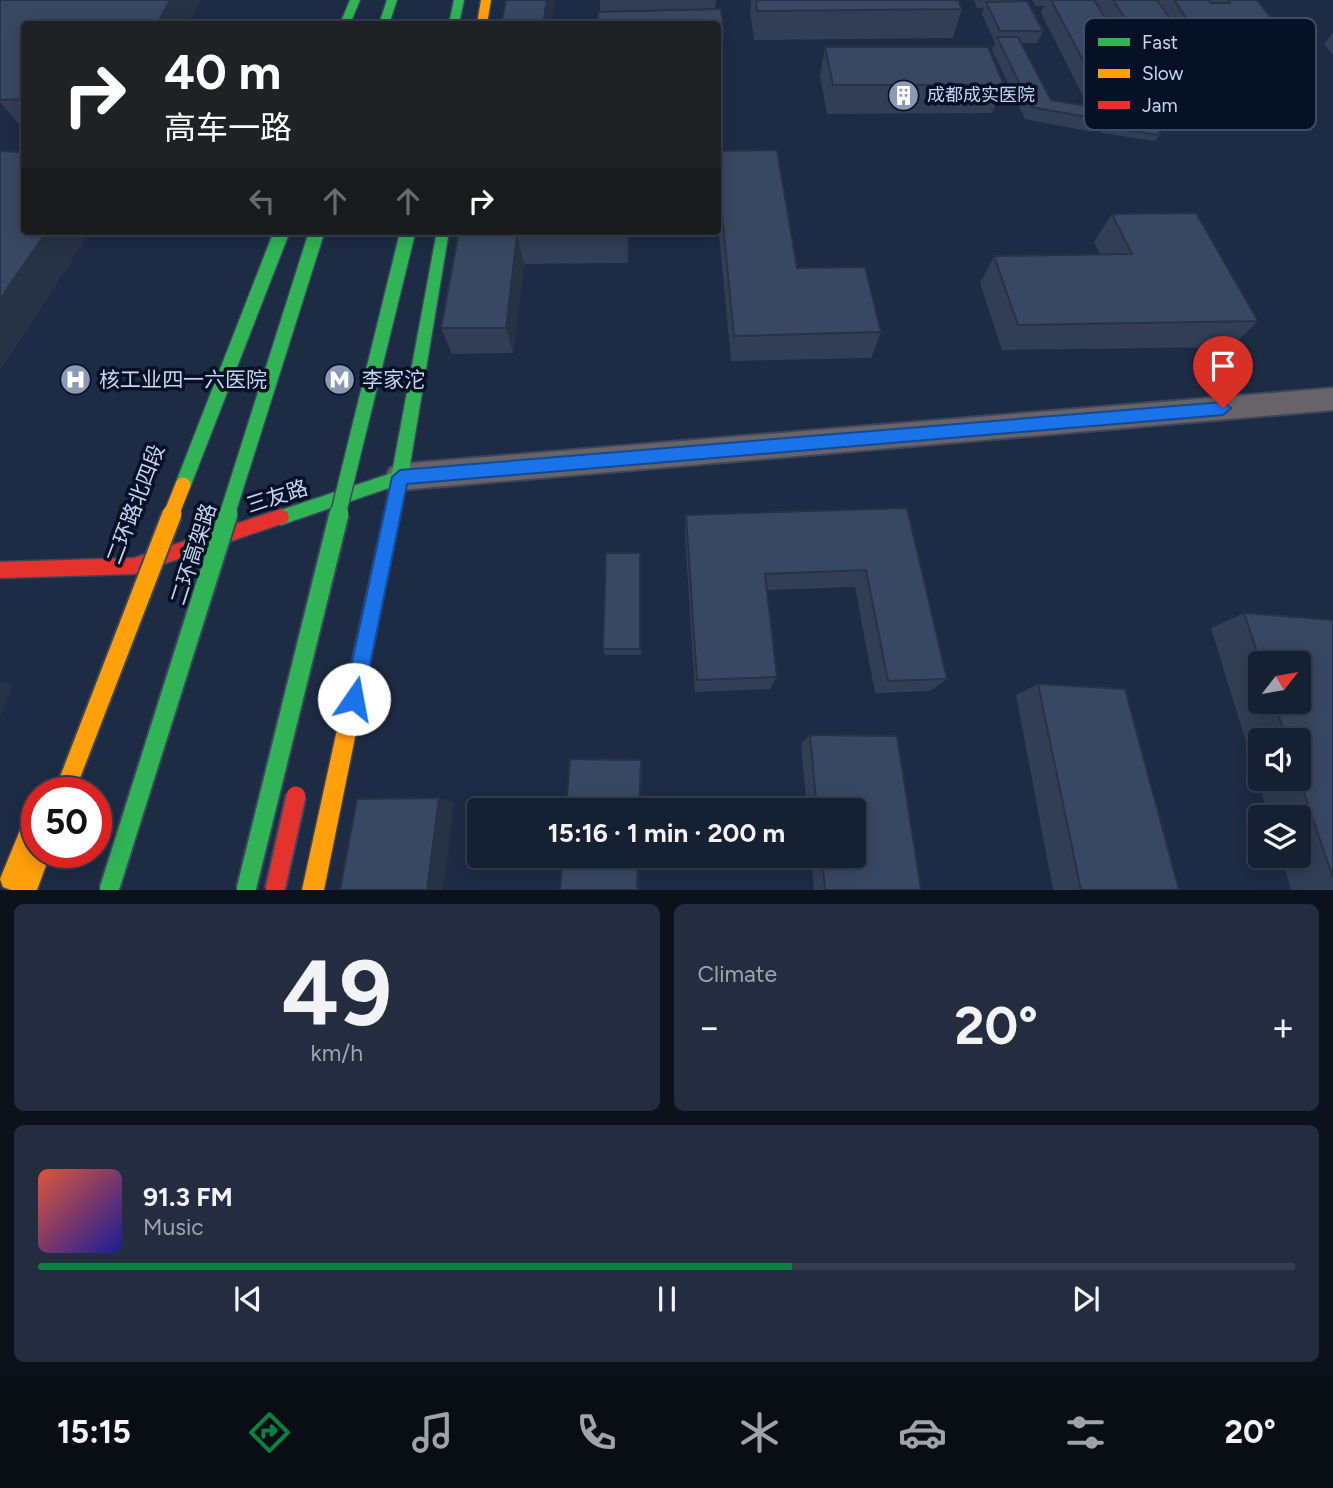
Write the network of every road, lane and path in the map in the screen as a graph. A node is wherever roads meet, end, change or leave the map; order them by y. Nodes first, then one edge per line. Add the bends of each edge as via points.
1 (355, 0) edge
2 (392, 0) edge
3 (459, 0) edge
4 (486, 0) edge
5 (346, 21) edge
6 (385, 21) edge
7 (455, 21) edge
8 (482, 21) edge
9 (262, 235) edge
10 (280, 235) edge
11 (316, 235) edge
12 (407, 235) edge
13 (442, 235) edge
14 (394, 290) junction
15 (395, 355) dead end
16 (1333, 399) edge
17 (371, 475) dead end
18 (400, 477) junction
19 (365, 502) dead end
20 (154, 515) dead end
21 (144, 540) dead end
22 (0, 570) edge
23 (131, 573) junction
24 (70, 777) edge
25 (300, 782) dead end
26 (21, 854) edge
27 (35, 868) edge
28 (7, 890) edge
29 (26, 890) edge
30 (109, 890) edge
31 (246, 890) edge
32 (275, 890) edge
33 (313, 890) edge

1 - 5 main road
2 - 6 main road
3 - 7 main road
4 - 8 main road
9 - 20 main road, 二环路北四段
10 - 24 main road, bridge
11 - 30 main road, 二环高架路, bridge
12 - 14 main road, bridge
13 - 18 main road
14 - 15 main road, bridge
14 - 31 main road, bridge
16 - 18 street
17 - 19 main road
18 - 23 main road, 三友路
18 - 33 main road
21 - 23 main road, 二环路北四段
22 - 23 main road, 三友路
25 - 32 main road, bridge
26 - 28 main road
27 - 29 main road

